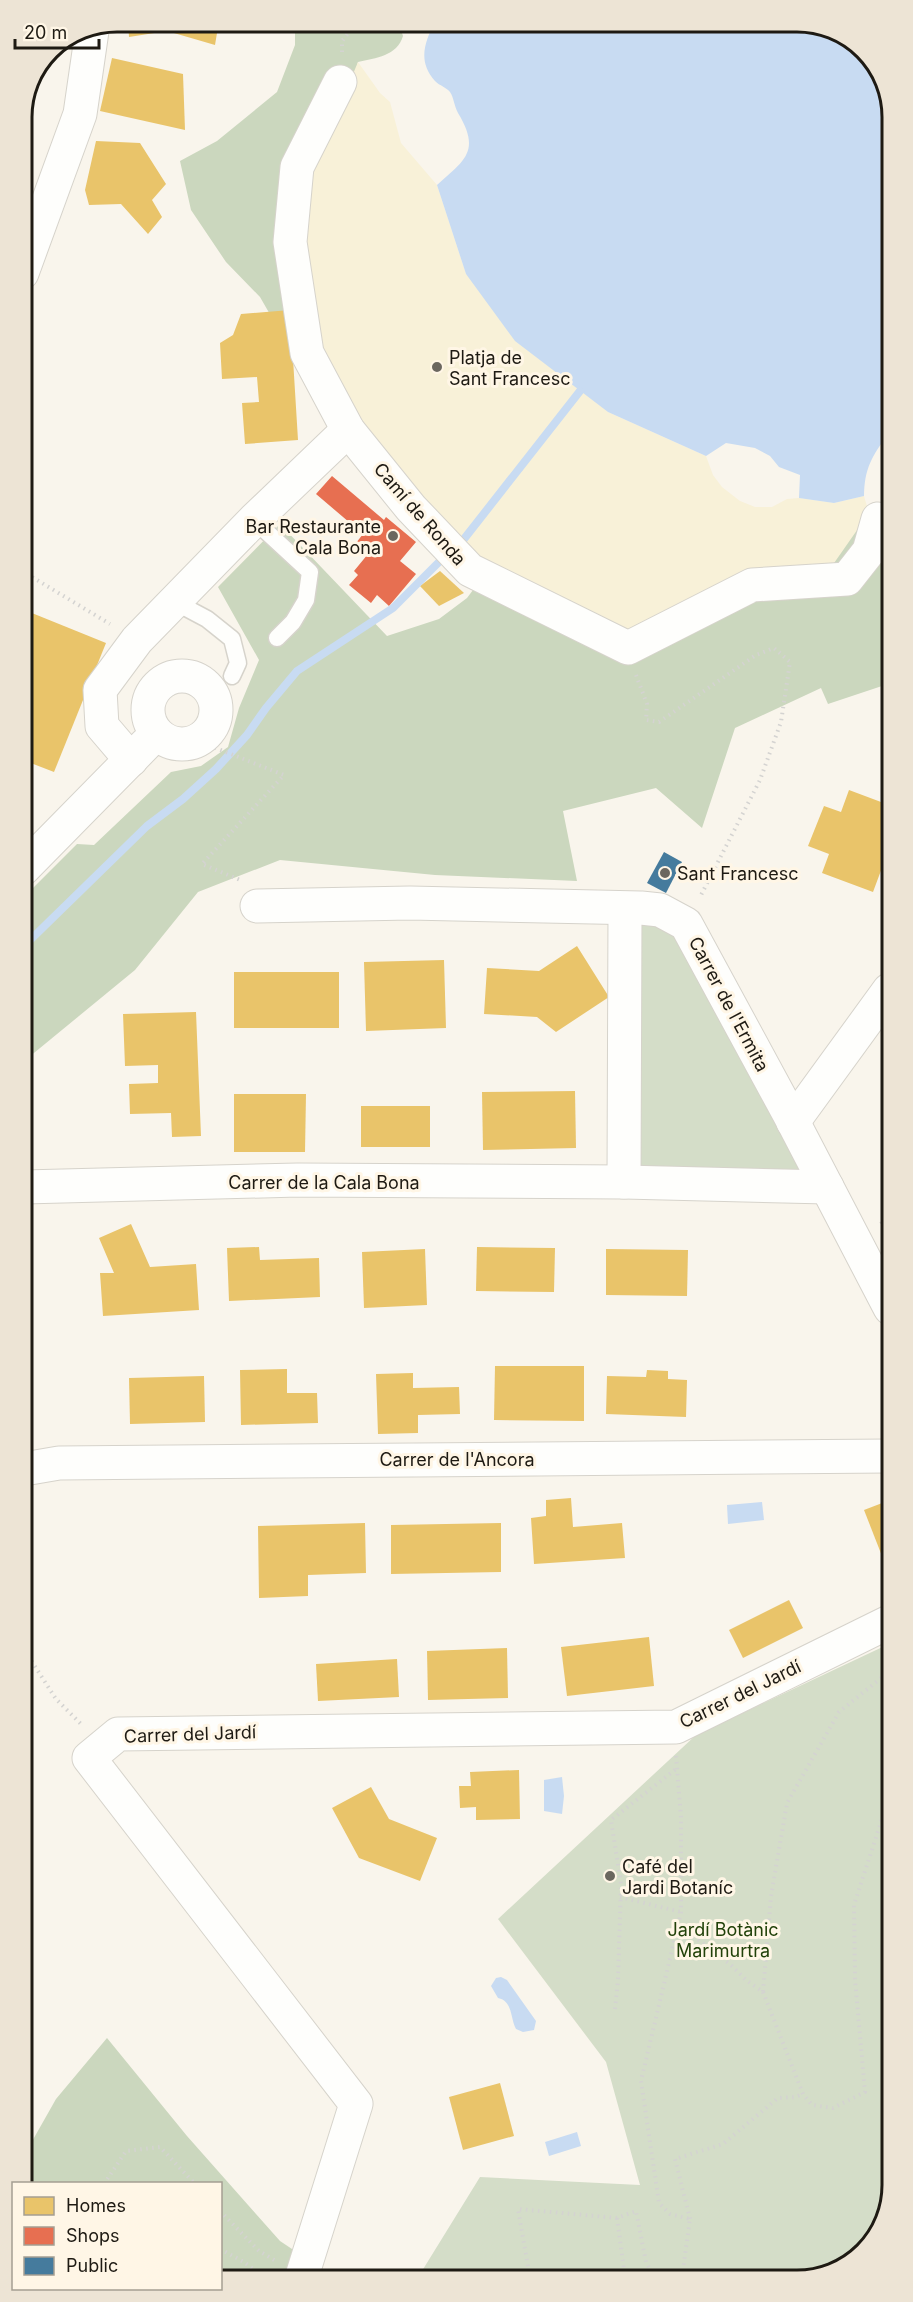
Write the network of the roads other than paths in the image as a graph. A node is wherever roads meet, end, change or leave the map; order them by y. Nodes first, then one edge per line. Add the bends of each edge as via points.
1 (91, 36) edge
2 (340, 82) dead end
3 (32, 246) edge
4 (348, 430) junction
5 (878, 519) dead end
6 (254, 520) junction
7 (176, 602) junction
8 (277, 638) dead end
9 (232, 676) dead end
10 (156, 732) junction
11 (131, 760) junction
12 (32, 860) edge
13 (251, 894) road end
14 (625, 909) junction
15 (882, 1000) edge
16 (793, 1122) junction
17 (624, 1182) junction
18 (31, 1187) edge
19 (827, 1187) junction
20 (882, 1293) edge
21 (882, 1456) edge
22 (31, 1468) edge
23 (882, 1625) edge
24 (304, 2270) edge

1 - 3 street via 80,114
2 - 4 street, Camí de Ronda via 297,167 290,242 306,353
4 - 5 street, Camí de Ronda via 411,508 470,570 628,648 752,585 847,579 869,551
4 - 6 street
6 - 7 street
6 - 8 lane via 310,572 306,600 293,622
7 - 9 lane via 232,639 238,663
7 - 11 street via 136,640 100,690 102,726
10 - 10 street via 168,742 183,745 198,741 216,717 216,702 209,688 197,679 182,676 167,680 155,690 149,703 149,718
10 - 11 street
11 - 12 street
13 - 14 street, Carrer de l'Ermita
14 - 16 street, Carrer de l'Ermita via 660,910 686,924
14 - 17 street
15 - 16 street
16 - 19 street, Carrer de l'Ermita
17 - 18 street, Carrer de la Cala Bona via 298,1180
17 - 19 street, Carrer de la Cala Bona
19 - 20 street, Carrer de l'Ermita
21 - 22 street, Carrer de l'Ancora via 59,1462
23 - 24 street, Carrer del Jardí via 676,1727 118,1734 89,1758 356,2104

